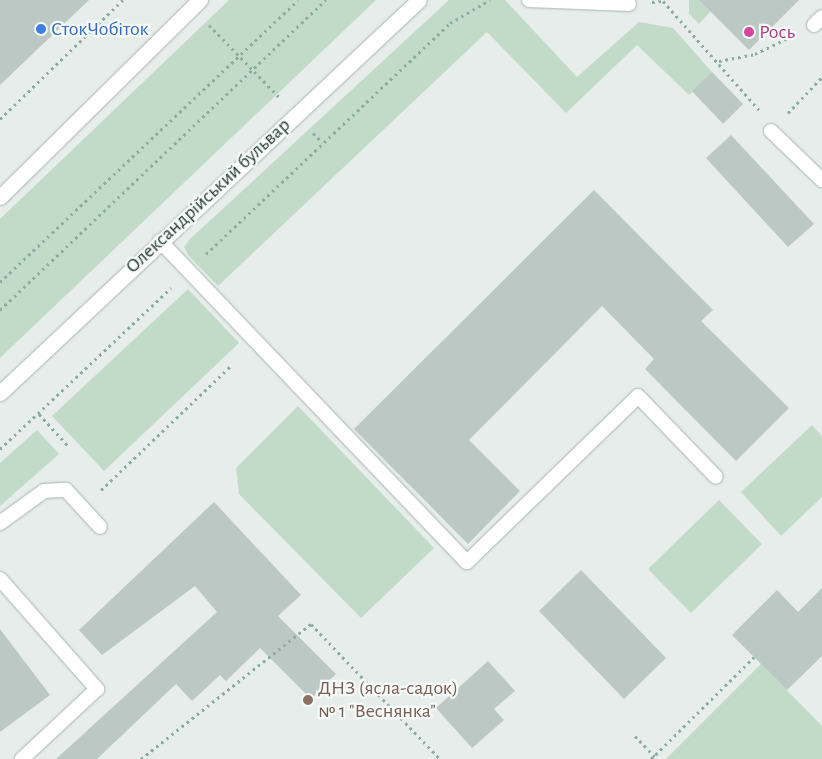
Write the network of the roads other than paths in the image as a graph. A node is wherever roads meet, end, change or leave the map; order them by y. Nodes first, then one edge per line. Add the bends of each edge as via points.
1 (418, 0) edge
2 (529, 0) edge
3 (196, 4) edge
4 (629, 4) dead end
5 (771, 131) road end
6 (822, 180) edge
7 (0, 197) edge
8 (160, 240) junction
9 (0, 393) edge
10 (716, 477) dead end
11 (0, 523) edge
12 (100, 527) dead end
13 (0, 579) edge
14 (22, 759) edge

1 - 8 main road, Олександрійський бульвар
2 - 4 lane
3 - 7 main road
5 - 6 lane
8 - 9 main road, Олександрійський бульвар
8 - 10 lane via 467,562 638,396
11 - 12 lane via 44,491 66,490
13 - 14 lane via 97,690

